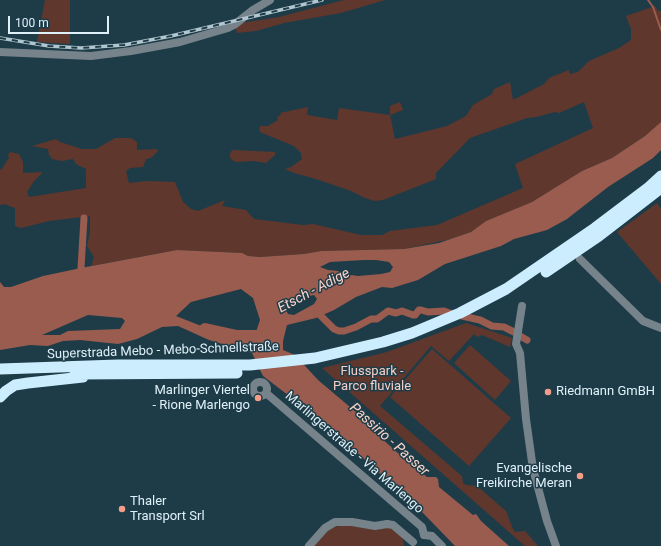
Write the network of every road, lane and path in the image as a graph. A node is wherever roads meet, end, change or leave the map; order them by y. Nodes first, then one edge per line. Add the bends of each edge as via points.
1 (270, 0) edge
2 (0, 52) edge
3 (661, 176) edge
4 (660, 189) edge
5 (580, 259) dead end
6 (508, 293) junction
7 (522, 306) dead end
8 (661, 328) edge
9 (0, 369) edge
10 (251, 369) junction
11 (125, 373) junction
12 (0, 377) edge
13 (266, 393) dead end
14 (0, 397) edge
15 (424, 535) junction
16 (412, 544) edge
17 (309, 546) edge
18 (442, 546) edge
19 (556, 546) edge

1 - 2 street via 228,28 180,42 91,56
3 - 6 highway, Superstrada Mebo - Mebo-Schnellstraße
4 - 6 highway, Superstrada Mebo - Mebo-Schnellstraße via 599,236
5 - 8 street via 643,321
6 - 10 highway, Superstrada Mebo - Mebo-Schnellstraße via 412,333 383,342 315,358
6 - 10 highway, Superstrada Mebo - Mebo-Schnellstraße via 450,326 372,352 317,365 287,369
7 - 19 street via 516,344 520,353 526,419 534,469
9 - 10 highway, Superstrada Mebo - Mebo-Schnellstraße via 118,365
10 - 11 highway, Superstrada Mebo - Mebo-Schnellstraße
11 - 12 highway, Superstrada Mebo - Mebo-Schnellstraße
11 - 14 highway via 15,385
13 - 15 street, Marlingerstraße - Via Marlengo via 422,527
15 - 16 street
15 - 18 street, Marlingerstraße - Via Marlengo via 432,536
16 - 17 street via 393,525 335,522 325,528

